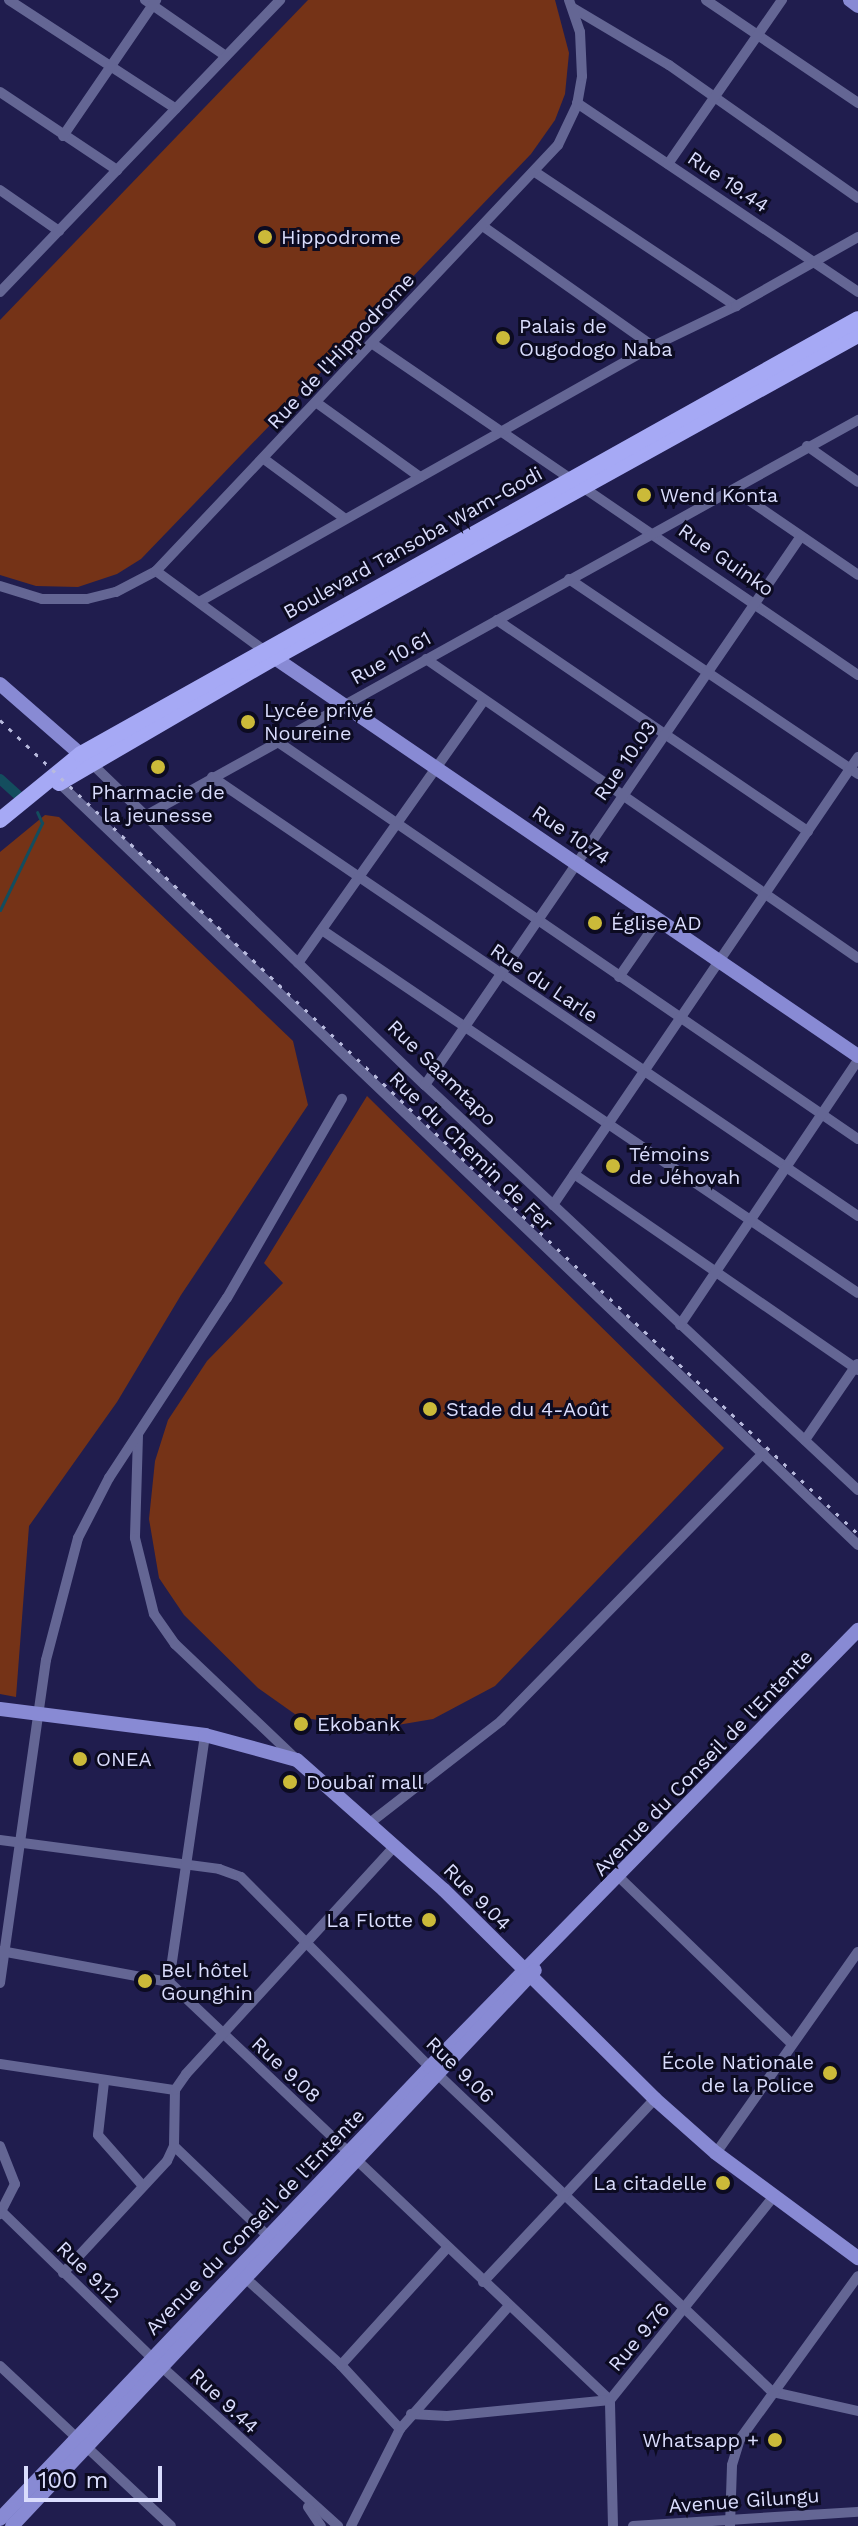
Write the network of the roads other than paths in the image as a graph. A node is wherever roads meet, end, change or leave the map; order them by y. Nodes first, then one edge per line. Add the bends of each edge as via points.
1 (9, 0) edge
2 (279, 0) edge
3 (706, 0) edge
4 (782, 0) edge
5 (850, 0) edge
6 (151, 2) edge
7 (571, 4) edge
8 (858, 6) edge
9 (759, 34) junction
10 (226, 56) junction
11 (109, 66) junction
12 (0, 92) edge
13 (715, 98) junction
14 (577, 103) junction
15 (858, 103) edge
16 (176, 109) junction
17 (63, 136) junction
18 (668, 164) junction
19 (117, 170) junction
20 (535, 172) junction
21 (0, 190) edge
22 (858, 198) edge
23 (484, 227) junction
24 (59, 231) junction
25 (858, 237) edge
26 (813, 261) junction
27 (2, 287) edge
28 (858, 292) edge
29 (736, 306) junction
30 (858, 319) edge
31 (858, 335) edge
32 (373, 344) junction
33 (653, 346) junction
34 (317, 403) junction
35 (858, 420) edge
36 (506, 432) junction
37 (807, 446) junction
38 (264, 459) junction
39 (420, 477) junction
40 (858, 482) edge
41 (577, 483) junction
42 (734, 490) junction
43 (344, 518) junction
44 (655, 533) junction
45 (801, 536) junction
46 (156, 571) junction
47 (858, 575) edge
48 (569, 579) junction
49 (0, 586) edge
50 (199, 602) junction
51 (755, 603) junction
52 (497, 620) junction
53 (268, 653) junction
54 (426, 659) junction
55 (708, 673) junction
56 (858, 675) edge
57 (0, 684) edge
58 (484, 700) junction
59 (343, 706) junction
60 (666, 734) junction
61 (278, 742) junction
62 (858, 757) edge
63 (85, 758) junction
64 (435, 767) junction
65 (854, 771) edge
66 (212, 777) junction
67 (59, 783) junction
68 (623, 796) junction
69 (4, 812) edge
70 (145, 816) junction
71 (397, 824) junction
72 (808, 831) junction
73 (0, 833) edge
74 (575, 862) junction
75 (358, 877) junction
76 (764, 894) junction
77 (659, 919) junction
78 (538, 921) junction
79 (322, 930) junction
80 (717, 958) junction
81 (858, 958) edge
82 (298, 963) junction
83 (501, 976) junction
84 (619, 977) junction
85 (676, 1017) junction
86 (466, 1028) junction
87 (858, 1058) edge
88 (642, 1070) junction
89 (425, 1085) junction
90 (342, 1099) dead end
91 (822, 1114) junction
92 (610, 1123) junction
93 (858, 1139) edge
94 (785, 1169) junction
95 (574, 1174) junction
96 (553, 1205) junction
97 (858, 1216) edge
98 (748, 1220) junction
99 (713, 1273) junction
100 (858, 1293) edge
101 (680, 1325) junction
102 (857, 1367) edge
103 (138, 1433) junction
104 (805, 1440) junction
105 (763, 1453) junction
106 (857, 1488) edge
107 (858, 1545) edge
108 (858, 1630) edge
109 (0, 1709) edge
110 (38, 1715) junction
111 (205, 1735) junction
112 (297, 1760) junction
113 (371, 1822) junction
114 (0, 1840) edge
115 (22, 1843) junction
116 (395, 1846) junction
117 (184, 1864) junction
118 (620, 1878) junction
119 (305, 1943) junction
120 (2, 1952) edge
121 (858, 1952) edge
122 (527, 1974) junction
123 (169, 1982) junction
124 (0, 1983) edge
125 (221, 2034) junction
126 (792, 2044) junction
127 (0, 2064) edge
128 (435, 2072) junction
129 (104, 2082) junction
130 (175, 2090) junction
131 (655, 2099) junction
132 (0, 2146) edge
133 (174, 2146) junction
134 (716, 2153) junction
135 (354, 2158) junction
136 (143, 2186) junction
137 (566, 2196) junction
138 (773, 2197) junction
139 (1, 2213) edge
140 (274, 2241) junction
141 (446, 2249) junction
142 (858, 2258) edge
143 (63, 2273) junction
144 (242, 2274) junction
145 (858, 2276) edge
146 (483, 2282) junction
147 (508, 2307) junction
148 (685, 2310) junction
149 (157, 2363) junction
150 (341, 2365) junction
151 (0, 2366) edge
152 (773, 2392) junction
153 (610, 2400) junction
154 (858, 2411) edge
155 (411, 2414) junction
156 (400, 2429) junction
157 (81, 2444) junction
158 (296, 2493) junction
159 (858, 2512) edge
160 (7, 2516) edge
161 (163, 2523) edge
162 (730, 2523) edge
163 (321, 2526) edge
164 (338, 2526) edge
165 (351, 2526) edge
166 (613, 2526) edge
167 (633, 2526) edge

1 - 11 street
2 - 10 street
3 - 9 street
4 - 9 street
5 - 8 main road
6 - 10 street
6 - 11 street
7 - 13 street
7 - 14 street, Rue de l'Hippodrome via 583,61
9 - 13 street
9 - 15 street
10 - 16 street
11 - 16 street
11 - 17 street
12 - 17 street
13 - 18 street
13 - 22 street
14 - 18 street, Rue 19.44
14 - 20 street, Rue de l'Hippodrome via 558,145
16 - 19 street
17 - 19 street
18 - 26 street, Rue 19.44
19 - 24 street
20 - 23 street, Rue de l'Hippodrome
20 - 29 street
21 - 24 street
23 - 32 street, Rue de l'Hippodrome
23 - 33 street
24 - 27 street
25 - 26 street
26 - 28 street, Rue 19.44
26 - 29 street
29 - 33 street
30 - 41 main road, Boulevard Tansoba Wam-Godi
31 - 41 main road, Boulevard Tansoba Wam-Godi
32 - 34 street, Rue de l'Hippodrome
32 - 36 street, Rue Guinko
33 - 36 street
34 - 38 street, Rue de l'Hippodrome
34 - 39 street
35 - 37 street, Rue 10.61
36 - 39 street
36 - 41 street, Rue Guinko
37 - 40 street
37 - 42 street, Rue 10.61
38 - 43 street
38 - 46 street, Rue de l'Hippodrome
39 - 43 street
41 - 44 street, Rue Guinko
41 - 53 main road, Boulevard Tansoba Wam-Godi
42 - 44 street, Rue 10.61
42 - 45 street
43 - 50 street
44 - 48 street, Rue 10.61
44 - 51 street, Rue Guinko
45 - 47 street
45 - 51 street, Rue 10.03
46 - 49 street, Rue de l'Hippodrome via 116,592 87,599 42,599
46 - 50 street
48 - 52 street, Rue 10.61
48 - 55 street
50 - 53 street
51 - 55 street, Rue 10.03
51 - 56 street, Rue Guinko
52 - 54 street, Rue 10.61
52 - 60 street
53 - 59 main road, Rue 10.74
53 - 63 main road, Boulevard Tansoba Wam-Godi
54 - 58 street
54 - 59 street, Rue 10.61
55 - 60 street, Rue 10.03
55 - 65 street
57 - 63 main road, Rue Saamtapo
58 - 64 street
58 - 68 street
59 - 61 street, Rue 10.61
59 - 64 main road, Rue 10.74
60 - 68 street, Rue 10.03
60 - 72 street
61 - 66 street, Rue 10.61
61 - 71 street
62 - 65 street
63 - 67 main road, Boulevard Tansoba Wam-Godi
63 - 69 main road, Boulevard Tansoba Wam-Godi
63 - 70 street, Rue Saamtapo
64 - 71 street
64 - 74 main road, Rue 10.74
65 - 72 street
66 - 70 street, Rue 10.61
66 - 75 street, Rue du Larle
67 - 73 main road, Boulevard Tansoba Wam-Godi
67 - 105 street, Rue du Chemin de Fer
68 - 74 street, Rue 10.03
68 - 76 street
70 - 82 street, Rue Saamtapo
71 - 75 street
71 - 78 street
72 - 76 street
74 - 77 main road, Rue 10.74
74 - 78 street, Rue 10.03
75 - 79 street
75 - 83 street, Rue du Larle
76 - 80 street
76 - 81 street
77 - 80 main road, Rue 10.74
77 - 84 street
78 - 83 street, Rue 10.03
78 - 84 street
79 - 82 street
79 - 86 street
80 - 85 street
80 - 87 main road, Rue 10.74
82 - 89 street, Rue Saamtapo
83 - 86 street, Rue 10.03
83 - 88 street, Rue du Larle
84 - 85 street
85 - 88 street
85 - 91 street
86 - 89 street, Rue 10.03
86 - 92 street
87 - 91 street
88 - 92 street
88 - 94 street, Rue du Larle
89 - 96 street, Rue Saamtapo
90 - 103 street via 227,1298
91 - 93 street
91 - 94 street
92 - 95 street
92 - 98 street
94 - 97 street, Rue du Larle
94 - 98 street
95 - 96 street
95 - 99 street
96 - 101 street, Rue Saamtapo
98 - 99 street
98 - 100 street
99 - 101 street
99 - 102 street
101 - 104 street, Rue Saamtapo
102 - 104 street
103 - 110 street via 78,1538 57,1606
103 - 112 street via 135,1538 154,1614 175,1644
104 - 106 street, Rue Saamtapo
105 - 107 street, Rue du Chemin de Fer
105 - 113 street via 501,1721
108 - 118 main road, Avenue du Conseil de l'Entente
109 - 110 main road, Rue 9.04
110 - 111 main road, Rue 9.04
110 - 115 street
111 - 112 main road, Rue 9.04
111 - 117 street
112 - 113 main road, Rue 9.04
113 - 116 main road, Rue 9.04
114 - 115 street, Rue 9.06
115 - 117 street, Rue 9.06
115 - 120 street
116 - 119 street
116 - 122 main road, Rue 9.04
117 - 119 street, Rue 9.06 via 241,1877
117 - 123 street
118 - 122 main road, Avenue du Conseil de l'Entente
118 - 126 street
119 - 125 street
119 - 128 street, Rue 9.06
120 - 123 street
120 - 124 street
121 - 126 street
122 - 128 main road, Avenue du Conseil de l'Entente
122 - 131 main road, Rue 9.04
123 - 125 street, Rue 9.08
125 - 130 street
125 - 135 street, Rue 9.08
126 - 134 street
127 - 129 street
128 - 135 main road, Avenue du Conseil de l'Entente
128 - 137 street, Rue 9.06
129 - 130 street
129 - 136 street via 98,2135
130 - 133 street
131 - 134 main road, Rue 9.04
131 - 137 street
132 - 139 street via 15,2184
133 - 136 street
133 - 140 street
134 - 138 main road, Rue 9.04
135 - 140 main road, Avenue du Conseil de l'Entente
135 - 141 street, Rue 9.08
136 - 143 street
137 - 146 street
137 - 148 street, Rue 9.06
138 - 142 main road, Rue 9.04
138 - 148 street, Rue 9.76
139 - 143 street, Rue 9.12
140 - 144 main road, Avenue du Conseil de l'Entente
141 - 146 street, Rue 9.08
141 - 150 street
143 - 149 street, Rue 9.12
144 - 149 main road, Avenue du Conseil de l'Entente
144 - 150 street
145 - 152 street
146 - 147 street, Rue 9.08
147 - 153 street, Rue 9.08
147 - 155 street
148 - 152 street, Rue 9.06
148 - 153 street, Rue 9.76
149 - 157 main road, Avenue du Conseil de l'Entente
149 - 158 street, Rue 9.44
150 - 156 street
151 - 157 street
152 - 154 street
152 - 162 street via 740,2439 732,2465
153 - 155 street via 447,2416
153 - 166 street, Rue 9.76
155 - 156 street
156 - 165 street
157 - 160 main road, Avenue du Conseil de l'Entente
157 - 161 street
158 - 163 street
158 - 164 street
159 - 162 street, Avenue Gilungu
162 - 167 street, Avenue Gilungu

